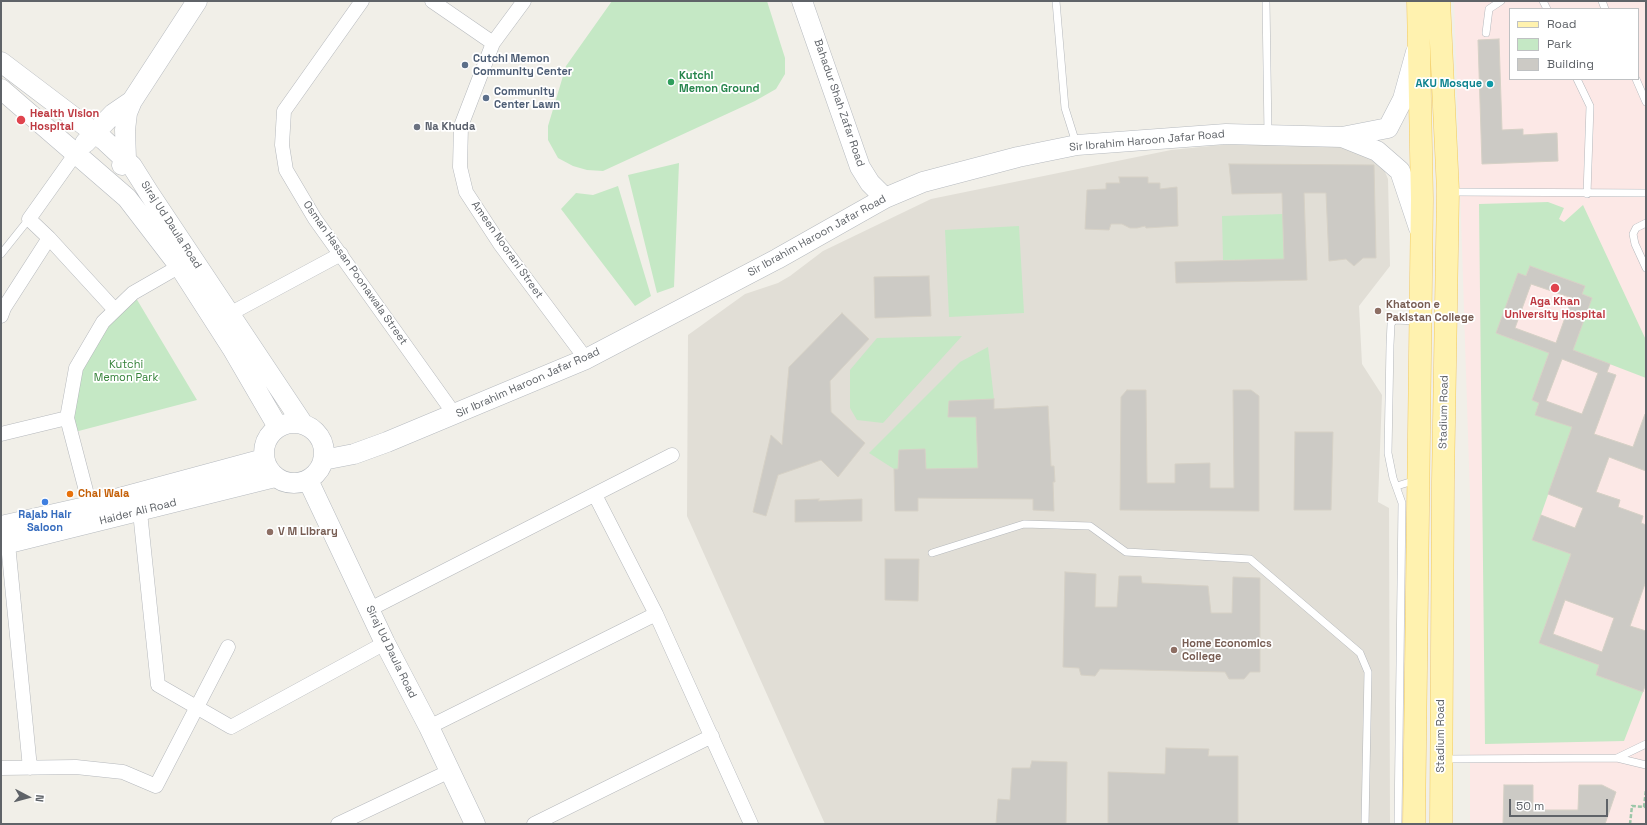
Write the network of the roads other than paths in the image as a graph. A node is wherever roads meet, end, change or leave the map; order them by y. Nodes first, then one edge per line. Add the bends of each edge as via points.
1 (197, 1) edge
2 (362, 1) edge
3 (432, 1) edge
4 (524, 1) edge
5 (802, 1) edge
6 (1056, 1) edge
7 (1266, 1) edge
8 (1418, 1) edge
9 (1439, 1) edge
10 (1501, 1) edge
11 (1486, 33) dead end
12 (493, 43) junction
13 (1418, 45) junction
14 (1, 62) edge
15 (1577, 80) edge
16 (1636, 80) edge
17 (1, 89) edge
18 (132, 101) junction
19 (1646, 102) edge
20 (93, 133) junction
21 (1268, 135) junction
22 (1342, 138) junction
23 (1077, 145) junction
24 (76, 153) junction
25 (126, 159) junction
26 (110, 182) junction
27 (1448, 192) junction
28 (1587, 194) junction
29 (1646, 194) edge
30 (885, 198) junction
31 (29, 219) junction
32 (1646, 223) edge
33 (49, 238) junction
34 (1421, 238) junction
35 (1, 254) edge
36 (340, 254) junction
37 (186, 263) junction
38 (1646, 268) edge
39 (115, 310) junction
40 (1, 316) edge
41 (223, 318) junction
42 (1420, 321) junction
43 (586, 359) junction
44 (455, 415) junction
45 (67, 418) junction
46 (303, 424) junction
47 (278, 427) junction
48 (1, 434) edge
49 (672, 455) dead end
50 (264, 459) junction
51 (323, 460) junction
52 (275, 477) junction
53 (308, 480) junction
54 (1418, 480) junction
55 (1442, 481) junction
56 (1397, 486) junction
57 (595, 495) junction
58 (90, 506) junction
59 (140, 512) junction
60 (3, 538) edge
61 (932, 553) dead end
62 (370, 609) junction
63 (656, 614) junction
64 (385, 643) junction
65 (228, 647) dead end
66 (197, 707) junction
67 (429, 727) junction
68 (712, 736) junction
69 (1646, 744) edge
70 (1617, 758) junction
71 (1441, 759) junction
72 (1646, 765) edge
73 (1, 768) edge
74 (30, 768) junction
75 (450, 771) junction
76 (338, 824) edge
77 (474, 824) edge
78 (534, 824) edge
79 (751, 824) edge
80 (1365, 824) edge
81 (1398, 824) edge
82 (1414, 824) edge
83 (1441, 824) edge

1 - 18 main road
2 - 36 street, Osman Hassan Poonawala Street via 284,111 282,145 286,170
3 - 12 street
4 - 12 street, Ameen Noorani Street
5 - 30 main road, Bahadur Shah Zafar Road via 860,166 870,183
6 - 23 lane via 1065,108
7 - 21 lane
8 - 13 main road
9 - 27 main road, Stadium Road
10 - 11 lane via 1489,8
12 - 43 street, Ameen Noorani Street via 461,126 460,167 466,192 500,244
13 - 22 main road via 1403,99 1388,128
13 - 34 main road
14 - 20 main road, Siraj Ud Daula Road
15 - 28 lane via 1590,106
16 - 19 lane
17 - 24 main road, Siraj Ud Daula Road
18 - 20 main road via 113,114
18 - 25 main road via 127,113
20 - 24 main road
20 - 25 main road, Siraj Ud Daula Road
21 - 22 main road, Sir Ibrahim Haroon Jafar Road
21 - 23 main road, Sir Ibrahim Haroon Jafar Road via 1226,134
22 - 34 main road via 1377,151 1400,171
23 - 30 main road, Sir Ibrahim Haroon Jafar Road via 923,182
24 - 26 main road, Siraj Ud Daula Road
24 - 31 street
25 - 26 main road
25 - 37 main road, Siraj Ud Daula Road via 149,193
26 - 37 main road, Siraj Ud Daula Road
27 - 28 lane
27 - 55 main road, Stadium Road
28 - 29 lane
30 - 43 main road, Sir Ibrahim Haroon Jafar Road via 777,259
31 - 33 street
31 - 35 lane
32 - 38 lane via 1636,228 1633,234
33 - 39 street
33 - 40 street
34 - 42 main road
36 - 41 street
36 - 44 street, Osman Hassan Poonawala Street
37 - 39 street via 136,289
37 - 41 main road, Siraj Ud Daula Road
39 - 45 street via 103,322 76,368
41 - 46 main road, Siraj Ud Daula Road
41 - 47 main road, Siraj Ud Daula Road
42 - 54 main road
42 - 56 lane via 1394,320 1391,324 1388,453
43 - 44 main road, Sir Ibrahim Haroon Jafar Road
44 - 51 main road, Sir Ibrahim Haroon Jafar Road via 354,454
45 - 48 street
45 - 58 street
46 - 47 main road via 290,423
46 - 51 main road via 311,428 322,442
47 - 50 main road via 266,441
49 - 57 street
50 - 52 main road
50 - 58 main road, Haider Ali Road
51 - 53 main road via 318,472
52 - 53 main road via 291,484
52 - 59 main road, Haider Ali Road
53 - 62 main road, Siraj Ud Daula Road
54 - 55 main road
54 - 56 lane
54 - 82 main road
55 - 71 main road, Stadium Road
56 - 81 lane via 1402,503
57 - 62 street
57 - 63 street
58 - 60 main road, Haider Ali Road
59 - 60 main road, Haider Ali Road
59 - 66 street via 158,685
60 - 74 street
61 - 80 lane via 1024,524 1082,525 1090,526 1126,552 1250,560 1360,653 1368,672
62 - 64 main road, Siraj Ud Daula Road
63 - 67 street
63 - 68 street
64 - 66 street via 231,727
64 - 67 main road, Siraj Ud Daula Road
65 - 66 street
66 - 74 street via 156,786 123,772 76,767
67 - 75 main road, Siraj Ud Daula Road
68 - 78 street
68 - 79 street
69 - 70 lane
70 - 71 lane
70 - 72 lane
71 - 83 main road, Stadium Road
73 - 74 street
75 - 76 street
75 - 77 main road, Siraj Ud Daula Road

